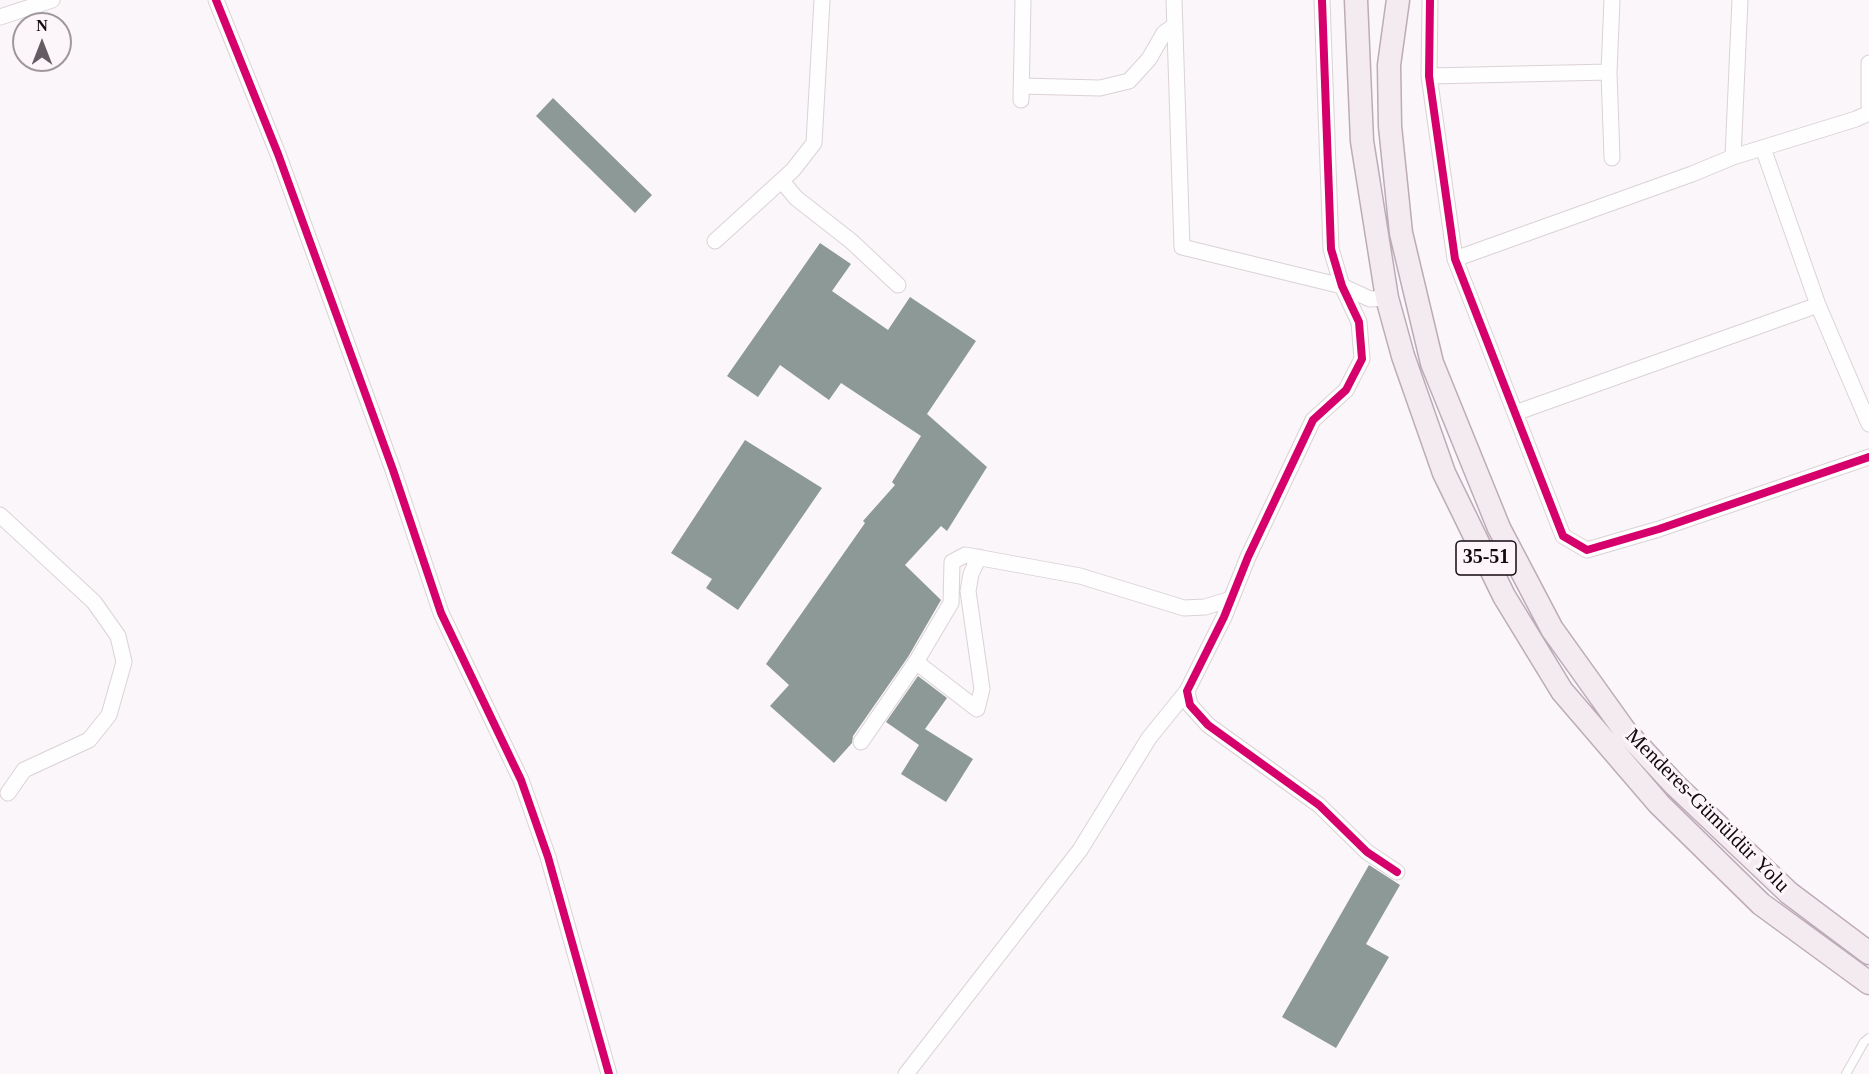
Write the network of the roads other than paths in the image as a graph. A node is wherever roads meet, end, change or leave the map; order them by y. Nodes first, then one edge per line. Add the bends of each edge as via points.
1 (52, 0) edge
2 (216, 0) edge
3 (822, 0) edge
4 (1023, 0) edge
5 (1174, 0) edge
6 (1322, 0) edge
7 (1356, 0) edge
8 (1398, 0) edge
9 (1430, 0) edge
10 (1612, 0) edge
11 (1740, 0) edge
12 (0, 17) edge
13 (1174, 26) junction
14 (1869, 63) edge
15 (1609, 72) junction
16 (1429, 76) junction
17 (1869, 105) edge
18 (1869, 113) edge
19 (1763, 148) junction
20 (1733, 157) junction
21 (1612, 158) dead end
22 (782, 181) junction
23 (715, 241) dead end
24 (1455, 259) junction
25 (898, 285) dead end
26 (1342, 286) junction
27 (1387, 298) junction
28 (1818, 305) junction
29 (1515, 412) junction
30 (1869, 424) edge
31 (1869, 457) edge
32 (0, 515) edge
33 (979, 557) junction
34 (1231, 599) junction
35 (916, 662) junction
36 (1187, 691) junction
37 (861, 742) dead end
38 (8, 793) dead end
39 (1397, 872) dead end
40 (1869, 953) edge
41 (1869, 983) edge
42 (1869, 1038) edge
43 (609, 1074) edge
44 (906, 1074) edge
45 (1846, 1074) edge

1 - 12 street
2 - 43 street via 278,154 441,613 521,780 548,857
3 - 22 street via 814,143
4 - 13 street via 1021,93 1100,88 1129,81 1149,59 1164,33
5 - 13 street
6 - 26 street via 1331,249
7 - 27 main road, Menderes-Gümüldür Yolu / 35-51 via 1362,141
8 - 40 main road, Menderes-Gümüldür Yolu / 35-51 via 1389,65 1390,126 1401,233 1432,363 1499,528 1552,629 1625,731 1674,784 1789,893
9 - 16 street
10 - 15 street
11 - 20 street
13 - 26 street via 1182,247
14 - 17 street
15 - 16 street
15 - 21 street
16 - 24 street
18 - 19 street
19 - 20 street
19 - 28 street
20 - 24 street
22 - 23 street
22 - 25 street via 796,198
24 - 29 street
26 - 27 street via 1370,299
26 - 34 street via 1359,322 1362,359 1346,390 1314,420
27 - 41 main road, Menderes-Gümüldür Yolu / 35-51 via 1444,473 1504,596 1562,691 1659,804 1761,904
28 - 29 street
28 - 30 street
29 - 31 street via 1563,536 1587,549 1659,529
32 - 38 street via 94,602 118,636 124,662 110,715 89,740 24,770
33 - 34 street via 1080,576 1184,608
33 - 35 street via 965,555 952,562 951,603
33 - 35 street via 968,591 982,689 976,710
34 - 36 street
35 - 37 street
36 - 39 street via 1190,705 1208,725 1319,805 1367,852
36 - 44 street via 1149,738 1080,850
42 - 45 lane

